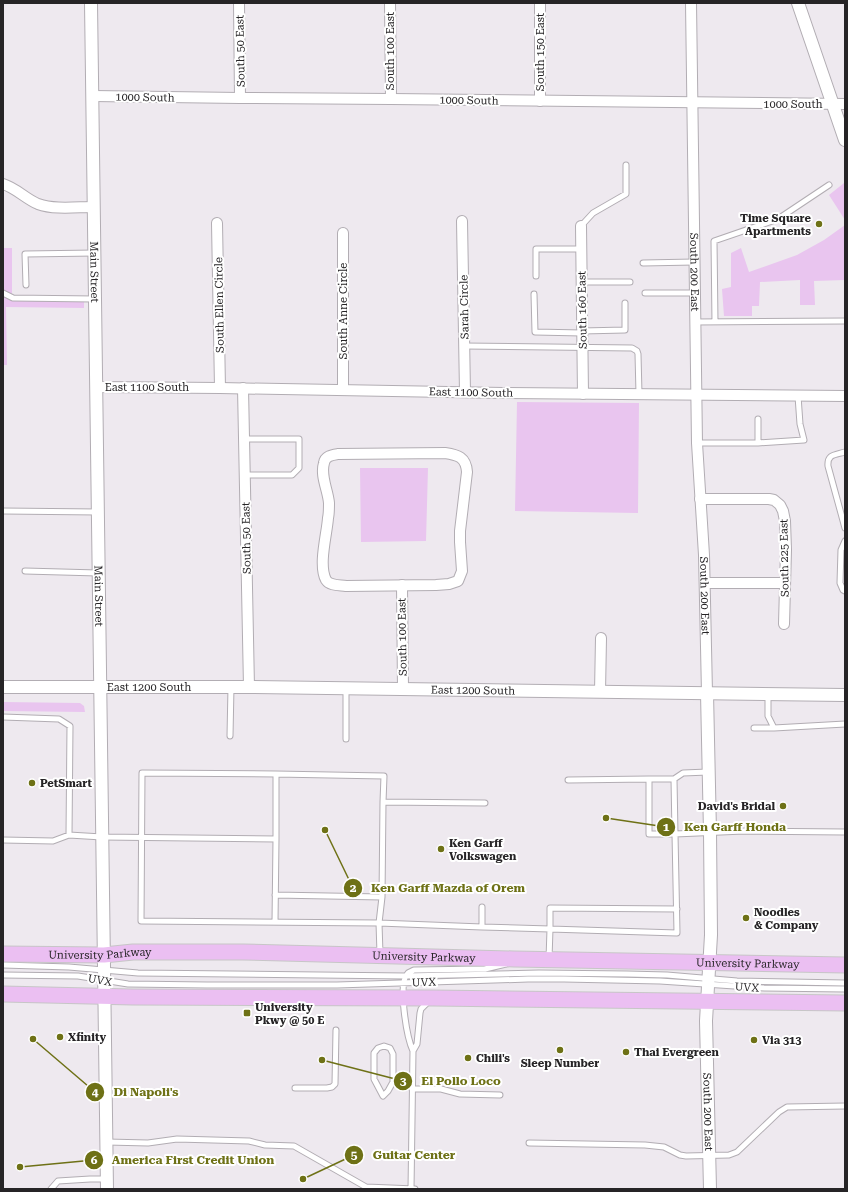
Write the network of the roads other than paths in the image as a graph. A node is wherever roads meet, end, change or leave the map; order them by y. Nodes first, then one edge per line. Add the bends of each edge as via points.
1 (91, 3) edge
2 (239, 3) edge
3 (390, 3) edge
4 (540, 3) edge
5 (691, 3) edge
6 (798, 3) edge
7 (93, 96) junction
8 (240, 98) junction
9 (391, 98) junction
10 (540, 100) junction
11 (692, 103) junction
12 (839, 104) edge
13 (845, 140) edge
14 (626, 165) dead end
15 (3, 184) edge
16 (828, 184) dead end
17 (94, 207) junction
18 (462, 221) dead end
19 (218, 223) dead end
20 (581, 226) joint
21 (343, 233) dead end
22 (581, 249) junction
23 (95, 253) junction
24 (694, 262) junction
25 (643, 263) dead end
26 (536, 276) dead end
27 (581, 282) junction
28 (630, 282) dead end
29 (26, 285) dead end
30 (3, 293) edge
31 (645, 293) dead end
32 (694, 293) junction
33 (534, 294) dead end
34 (95, 299) junction
35 (625, 303) dead end
36 (845, 321) edge
37 (695, 322) junction
38 (715, 322) junction
39 (582, 332) junction
40 (464, 346) junction
41 (582, 348) junction
42 (97, 387) junction
43 (220, 388) junction
44 (243, 388) junction
45 (343, 390) junction
46 (465, 392) junction
47 (583, 394) junction
48 (639, 394) junction
49 (696, 395) junction
50 (798, 395) junction
51 (845, 396) edge
52 (758, 419) dead end
53 (244, 439) junction
54 (697, 443) junction
55 (758, 443) junction
56 (845, 452) edge
57 (245, 475) junction
58 (700, 499) junction
59 (3, 511) edge
60 (98, 512) junction
61 (845, 528) edge
62 (845, 541) edge
63 (25, 571) dead end
64 (99, 573) junction
65 (705, 583) junction
66 (785, 583) junction
67 (402, 585) junction
68 (845, 591) edge
69 (784, 624) dead end
70 (601, 638) dead end
71 (3, 687) edge
72 (100, 687) junction
73 (231, 687) junction
74 (249, 687) junction
75 (346, 689) junction
76 (403, 690) junction
77 (600, 692) junction
78 (707, 692) junction
79 (768, 694) junction
80 (845, 695) edge
81 (3, 717) edge
82 (845, 724) edge
83 (754, 728) dead end
84 (774, 728) junction
85 (230, 736) dead end
86 (346, 738) dead end
87 (709, 772) junction
88 (276, 774) junction
89 (649, 779) junction
90 (674, 779) junction
91 (568, 780) dead end
92 (383, 802) junction
93 (485, 803) dead end
94 (710, 832) junction
95 (845, 832) edge
96 (69, 834) junction
97 (675, 834) junction
98 (102, 837) junction
99 (142, 838) junction
100 (276, 839) junction
101 (3, 840) edge
102 (275, 895) junction
103 (382, 897) junction
104 (482, 907) dead end
105 (677, 909) junction
106 (275, 922) junction
107 (379, 923) junction
108 (482, 927) junction
109 (550, 929) junction
110 (3, 954) edge
111 (104, 955) junction
112 (380, 956) junction
113 (514, 959) junction
114 (549, 960) junction
115 (710, 962) junction
116 (3, 965) edge
117 (845, 965) edge
118 (3, 975) edge
119 (104, 975) junction
120 (406, 976) junction
121 (709, 982) junction
122 (404, 983) junction
123 (845, 983) edge
124 (845, 989) edge
125 (3, 994) edge
126 (104, 995) junction
127 (404, 998) junction
128 (433, 998) junction
129 (708, 1000) junction
130 (845, 1003) edge
131 (336, 1030) dead end
132 (413, 1051) junction
133 (295, 1088) dead end
134 (412, 1089) junction
135 (500, 1095) dead end
136 (383, 1096) joint
137 (845, 1106) edge
138 (107, 1142) junction
139 (529, 1143) dead end
140 (709, 1155) junction
141 (107, 1184) edge
142 (411, 1188) edge
143 (51, 1189) edge
144 (415, 1189) edge
145 (710, 1189) edge

1 - 7 street, Main Street
2 - 8 street, South 50 East
3 - 9 street, South 100 East
4 - 10 street, South 150 East
5 - 11 street, South 200 East
6 - 12 street
7 - 8 street, 1000 South
7 - 17 street, Main Street
8 - 9 street, 1000 South
9 - 10 street, 1000 South
10 - 11 street, 1000 South
11 - 12 street, 1000 South
11 - 24 street, South 200 East
12 - 13 street
14 - 20 lane via 626,194 593,213
15 - 17 street via 38,204 57,208
16 - 38 lane via 778,219 714,241
17 - 23 street, Main Street
18 - 40 street, Sarah Circle
19 - 43 street, South Ellen Circle
20 - 22 street, South 160 East
21 - 45 street, South Anne Circle
22 - 26 lane via 536,249
22 - 27 street, South 160 East
23 - 29 lane via 25,254
23 - 34 street, Main Street
24 - 25 lane
24 - 32 street, South 200 East
27 - 28 lane
27 - 39 street, South 160 East
30 - 34 lane via 13,298
31 - 32 lane
32 - 37 street, South 200 East
33 - 39 lane via 535,332
34 - 42 street, Main Street
35 - 39 lane via 625,330
36 - 38 lane
37 - 38 lane
37 - 49 street, South 200 East
39 - 41 street, South 160 East
40 - 41 lane
40 - 46 street, Sarah Circle
41 - 47 street, South 160 East
41 - 48 lane via 632,348 637,351
42 - 43 street, East 1100 South
42 - 60 street, Main Street
43 - 44 street, East 1100 South
44 - 45 street, East 1100 South
44 - 53 street, South 50 East
45 - 46 street, East 1100 South
46 - 47 street, East 1100 South
47 - 48 street, East 1100 South
48 - 49 street, East 1100 South
49 - 50 street, East 1100 South
49 - 54 street, South 200 East
50 - 51 street, East 1100 South
50 - 55 lane via 804,440
52 - 55 lane
53 - 57 street, South 50 East
53 - 57 lane via 299,439 299,468 292,475
54 - 55 lane
54 - 58 street, South 200 East
56 - 61 lane via 827,460
57 - 74 street, South 50 East
58 - 65 street, South 200 East
58 - 66 street, South 225 East via 769,499 780,505 786,530
59 - 60 lane
60 - 64 street, Main Street
62 - 68 lane via 841,550 840,583
63 - 64 lane
64 - 72 street, Main Street
65 - 66 street
65 - 78 street, South 200 East
66 - 69 street, South 225 East
67 - 67 street via 449,584 458,581 461,576 460,531 467,472 465,462 456,455 445,453 330,455 323,466 329,503 323,565 326,579 334,585 346,586
67 - 76 street, South 100 East
70 - 77 street
71 - 72 street, East 1200 South
72 - 73 street, East 1200 South
72 - 98 street, Main Street
73 - 74 street, East 1200 South
73 - 85 lane
74 - 75 street, East 1200 South
75 - 76 street, East 1200 South
75 - 86 lane
76 - 77 street, East 1200 South
77 - 78 street, East 1200 South
78 - 79 street, East 1200 South
78 - 87 street, South 200 East
79 - 80 street, East 1200 South
79 - 84 lane via 768,716
81 - 96 lane via 59,719 70,726
82 - 84 lane
83 - 84 lane
87 - 90 lane via 683,773
87 - 94 street, South 200 East
88 - 92 lane via 384,776
88 - 99 lane via 142,773
88 - 100 lane
89 - 90 lane
89 - 91 lane
89 - 97 lane via 649,834
90 - 97 lane
92 - 93 lane
92 - 103 lane
94 - 95 lane
94 - 97 lane
94 - 115 street, South 200 East
96 - 98 lane
96 - 101 lane via 53,841
97 - 105 lane
98 - 99 lane
98 - 111 street, Main Street
99 - 100 lane
99 - 106 lane via 141,920
100 - 102 lane
102 - 103 lane
102 - 106 lane
103 - 107 lane
104 - 108 lane
105 - 109 lane via 550,908
105 - 109 lane via 677,933
106 - 107 lane
107 - 108 lane
107 - 112 lane
108 - 109 lane
109 - 114 lane
110 - 111 main road, University Parkway
111 - 112 main road, University Parkway via 133,952 243,952
111 - 119 street, Main Street
112 - 113 main road, University Parkway
113 - 114 main road, University Parkway
113 - 120 lane via 504,965 490,968 414,970
114 - 115 main road, University Parkway
115 - 117 main road, University Parkway
115 - 121 street, South 200 East
116 - 119 lane, UVX via 69,967
118 - 119 lane, UVX
119 - 120 lane, UVX via 207,973
119 - 122 lane, UVX via 128,984 207,986
119 - 126 street, Main Street
120 - 121 lane, UVX via 620,974 667,975
120 - 122 lane
121 - 122 lane, UVX via 549,979
121 - 123 lane
121 - 124 lane, UVX via 764,988
121 - 129 street, South 200 East
122 - 127 lane
125 - 126 main road
126 - 127 main road
126 - 138 street, Main Street
127 - 128 main road
127 - 132 lane via 406,1031
128 - 129 main road
128 - 132 lane via 424,1005 420,1013
129 - 130 main road
129 - 140 street, South 200 East via 706,1021
131 - 133 lane via 335,1084 327,1088
132 - 134 lane
134 - 135 lane
134 - 142 lane
136 - 136 lane via 393,1082 393,1054 390,1048 384,1046 374,1053 374,1079
137 - 140 lane via 786,1107 737,1152 728,1155
138 - 141 street, Main Street
138 - 142 lane via 148,1143 177,1139 249,1141 265,1145 294,1146 366,1187
139 - 140 lane via 645,1144 664,1147 686,1156
140 - 145 street, South 200 East
141 - 143 lane via 90,1179 58,1181
142 - 144 lane

